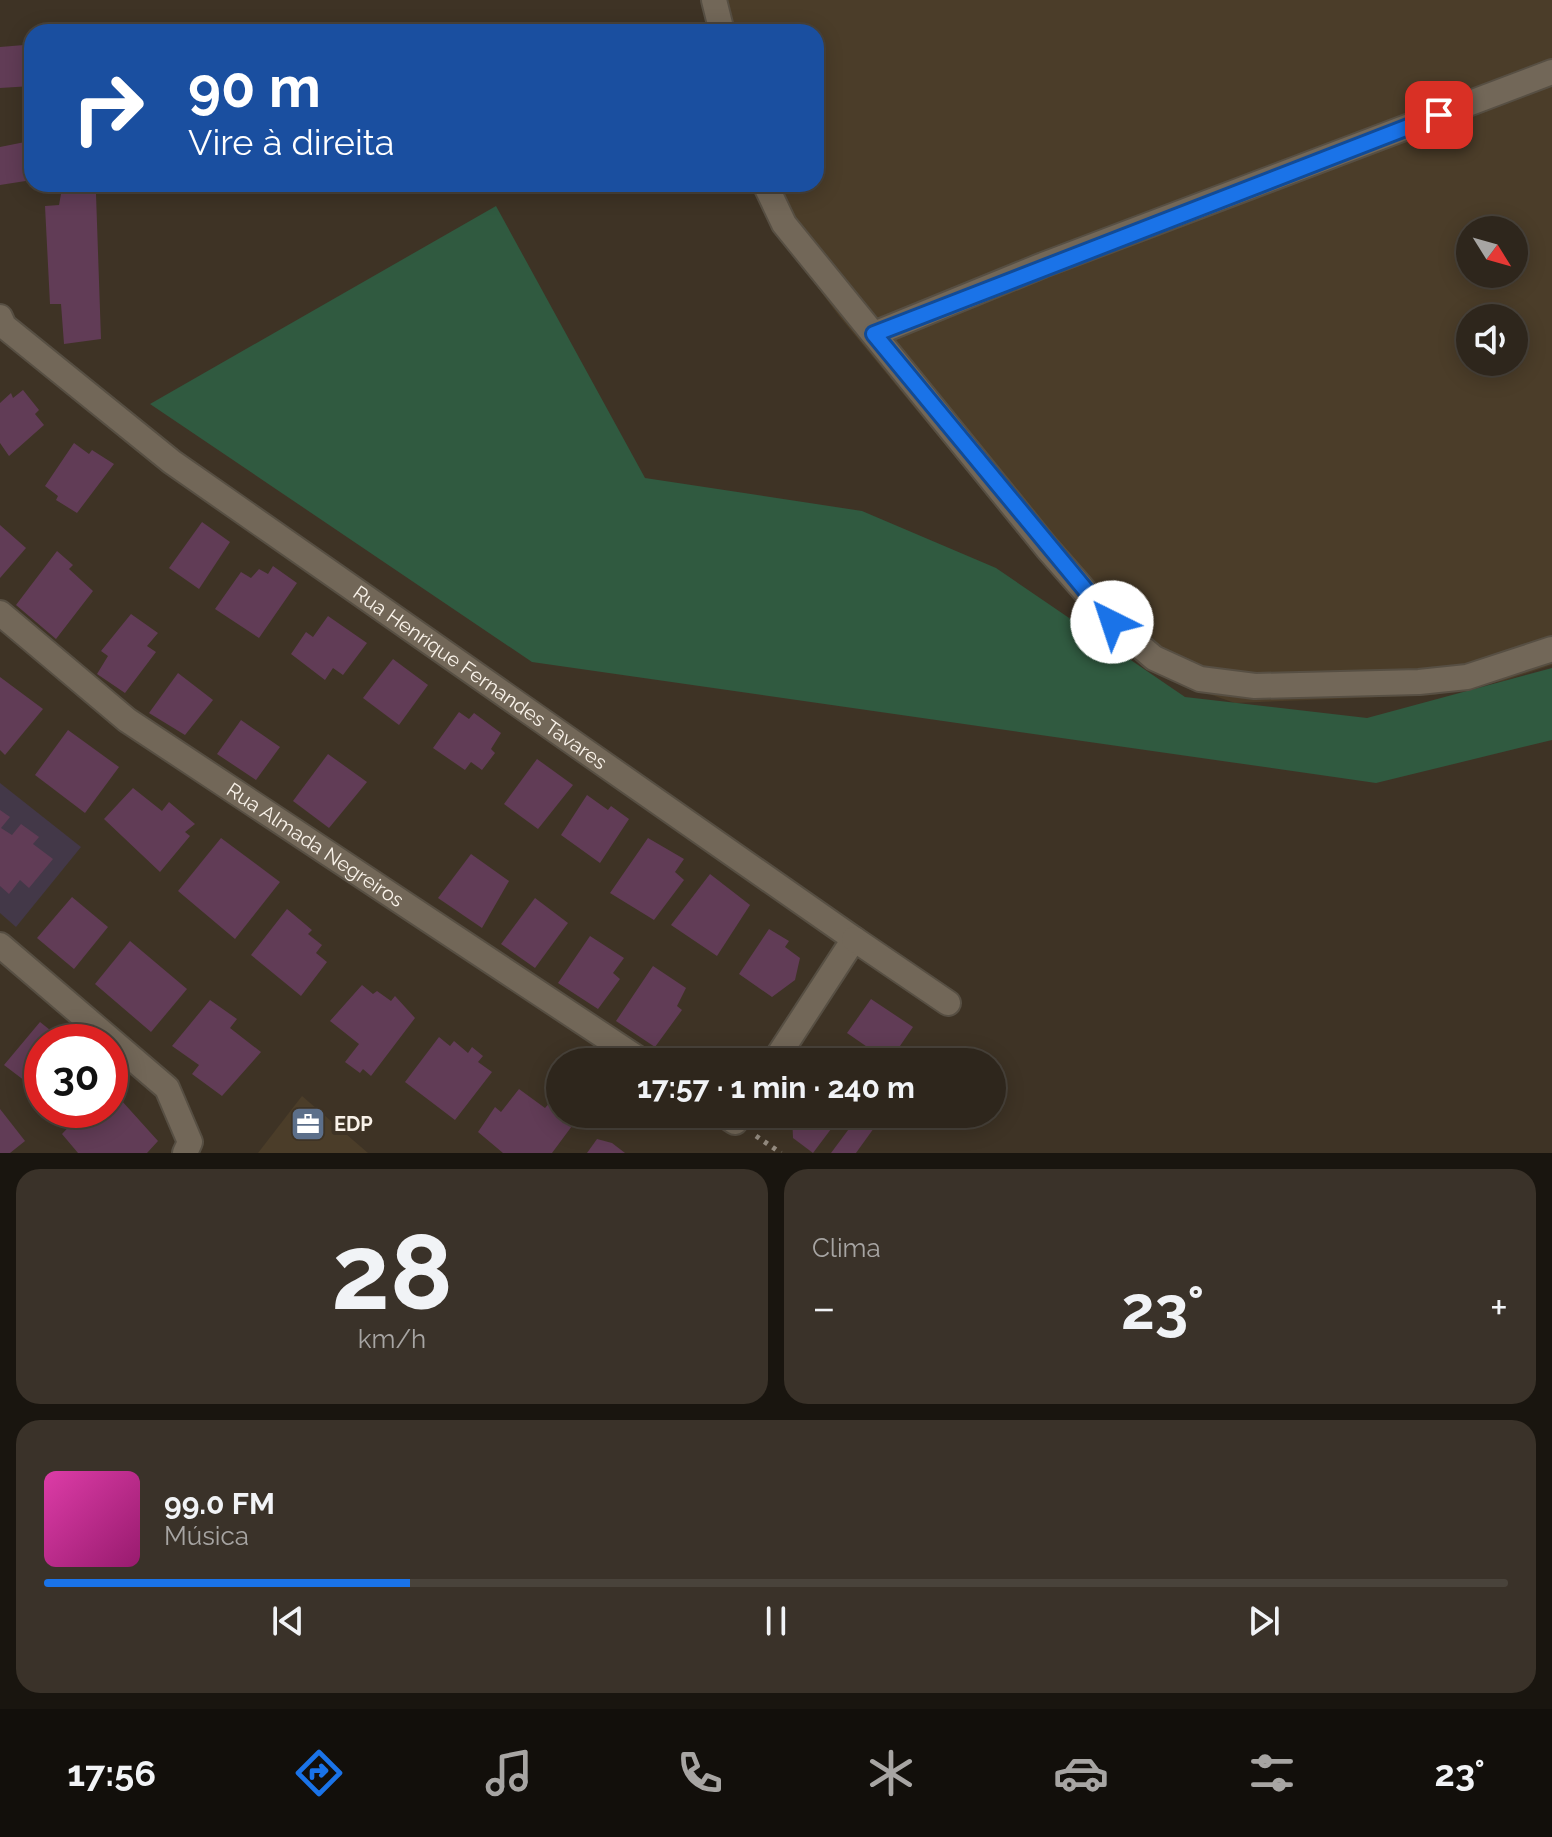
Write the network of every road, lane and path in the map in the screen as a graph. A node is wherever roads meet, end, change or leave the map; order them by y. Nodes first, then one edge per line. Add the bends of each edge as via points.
1 (714, 0) edge
2 (720, 24) edge
3 (1552, 72) edge
4 (769, 192) edge
5 (0, 317) edge
6 (874, 334) junction
7 (0, 613) edge
8 (1552, 649) edge
9 (854, 939) junction
10 (0, 945) edge
11 (948, 1003) dead end
12 (622, 1048) edge
13 (783, 1048) edge
14 (748, 1128) edge
15 (185, 1153) edge
16 (781, 1153) edge

1 - 2 street
3 - 6 street
4 - 6 street via 784,224
5 - 9 street, Rua Henrique Fernandes Tavares via 4,326 172,462
6 - 8 street via 1075,580 1154,658 1200,679 1255,686 1467,677
7 - 12 street, Rua Almada Negreiros via 127,720
9 - 11 street, Rua Henrique Fernandes Tavares
9 - 13 street
10 - 15 street via 167,1088 190,1142
14 - 16 path

